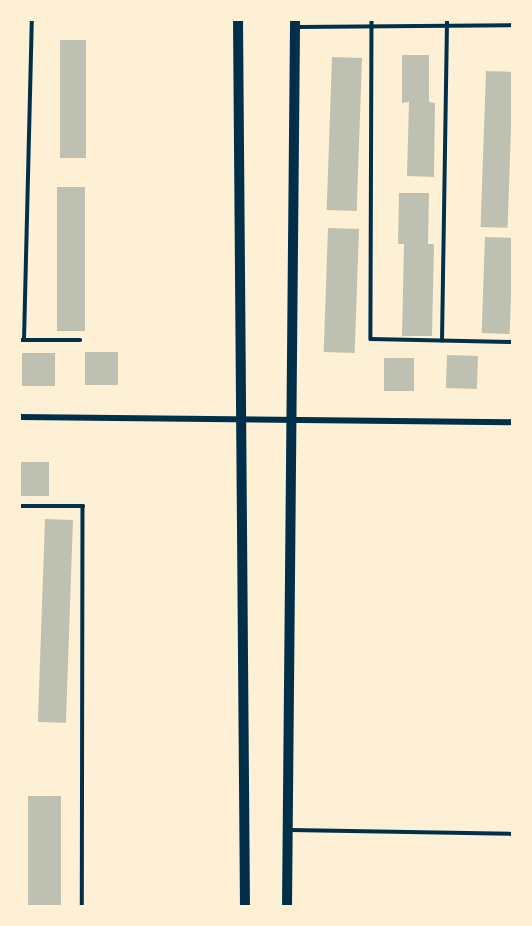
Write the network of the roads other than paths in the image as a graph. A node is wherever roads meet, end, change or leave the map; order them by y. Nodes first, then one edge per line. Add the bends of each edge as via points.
1 (32, 19) edge
2 (237, 19) edge
3 (372, 19) edge
4 (447, 19) edge
5 (295, 23) edge
6 (447, 25) junction
7 (513, 25) edge
8 (372, 26) junction
9 (22, 340) edge
10 (80, 340) dead end
11 (442, 341) junction
12 (513, 342) edge
13 (241, 416) junction
14 (290, 416) junction
15 (19, 417) edge
16 (513, 422) edge
17 (19, 506) edge
18 (288, 830) junction
19 (513, 834) edge
20 (82, 907) edge
21 (245, 907) edge
22 (287, 907) edge

1 - 9 lane
2 - 13 main road
3 - 8 lane
4 - 6 lane
5 - 8 lane
5 - 14 main road
6 - 7 lane
6 - 8 lane
6 - 11 lane
8 - 11 lane via 371,339
9 - 10 lane
11 - 12 lane
13 - 14 street
13 - 15 street
13 - 21 main road
14 - 16 street
14 - 18 main road
17 - 20 lane via 83,506
18 - 19 lane
18 - 22 main road

